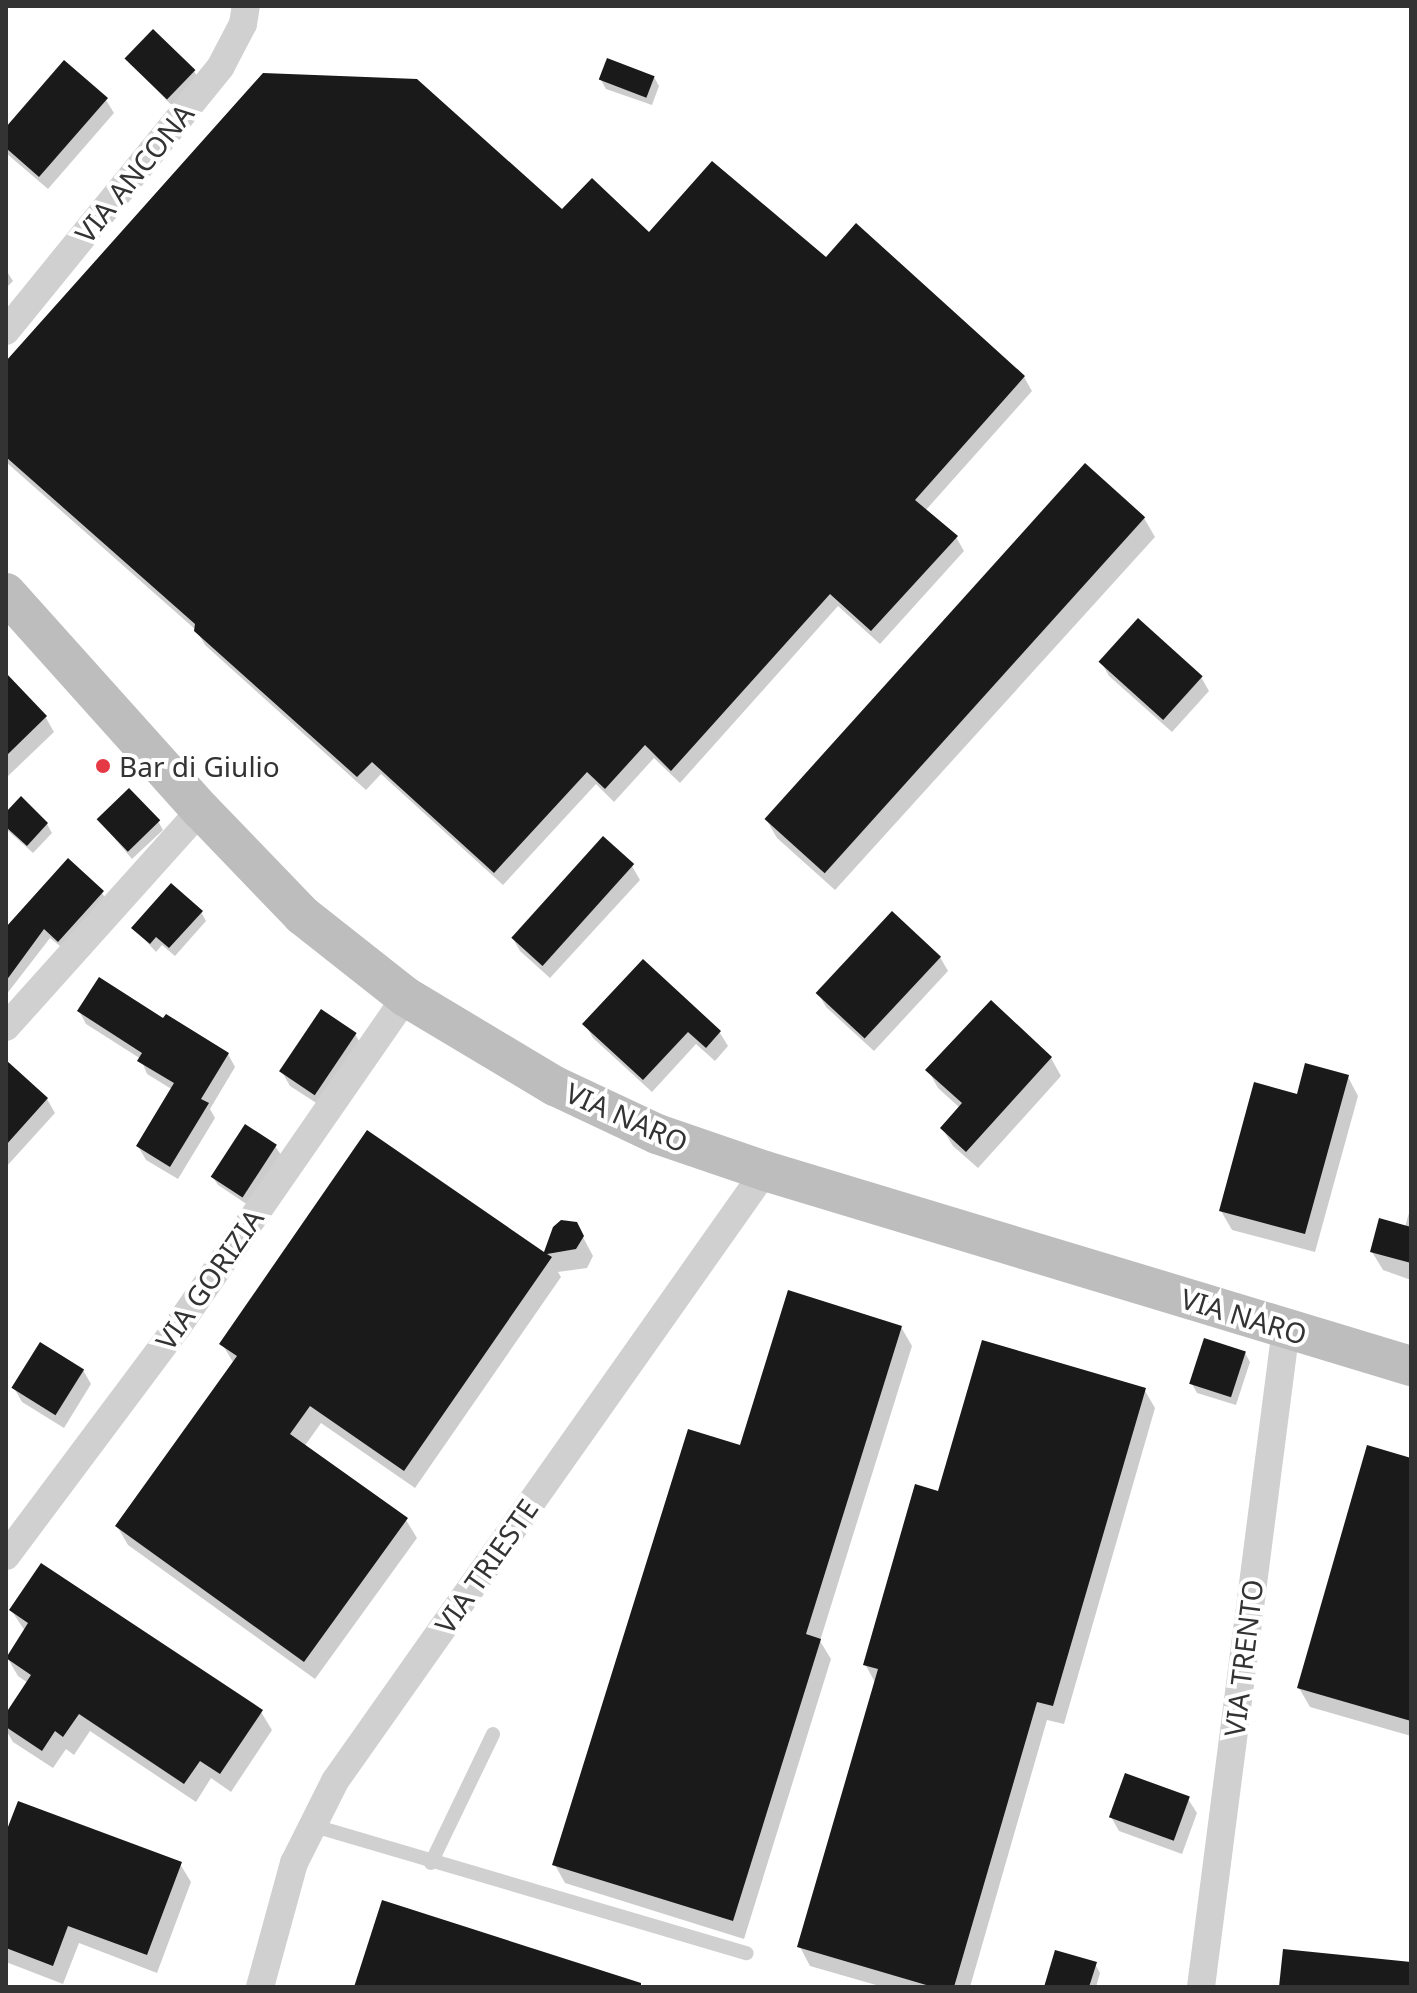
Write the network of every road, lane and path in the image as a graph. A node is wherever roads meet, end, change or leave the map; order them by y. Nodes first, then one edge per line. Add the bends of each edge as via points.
1 (246, 6) edge
2 (6, 331) edge
3 (6, 593) edge
4 (201, 810) junction
5 (406, 997) junction
6 (6, 1027) edge
7 (765, 1171) junction
8 (1286, 1328) junction
9 (1411, 1366) edge
10 (6, 1556) edge
11 (493, 1734) dead end
12 (311, 1825) junction
13 (431, 1863) junction
14 (747, 1953) dead end
15 (260, 1987) edge
16 (1201, 1987) edge

1 - 2 street, VIA ANCONA via 243,24 221,66
3 - 4 street, VIA NARO
4 - 5 street, VIA NARO via 302,915
4 - 6 street
5 - 7 street, VIA NARO via 593,1105 657,1134
5 - 10 street, VIA GORIZIA via 178,1326
7 - 8 street, VIA NARO
7 - 12 street, VIA TRIESTE via 335,1781
8 - 9 street, VIA NARO
8 - 16 street, VIA TRENTO
11 - 13 lane
12 - 13 lane
12 - 15 street, VIA TRIESTE via 294,1863
13 - 14 lane

